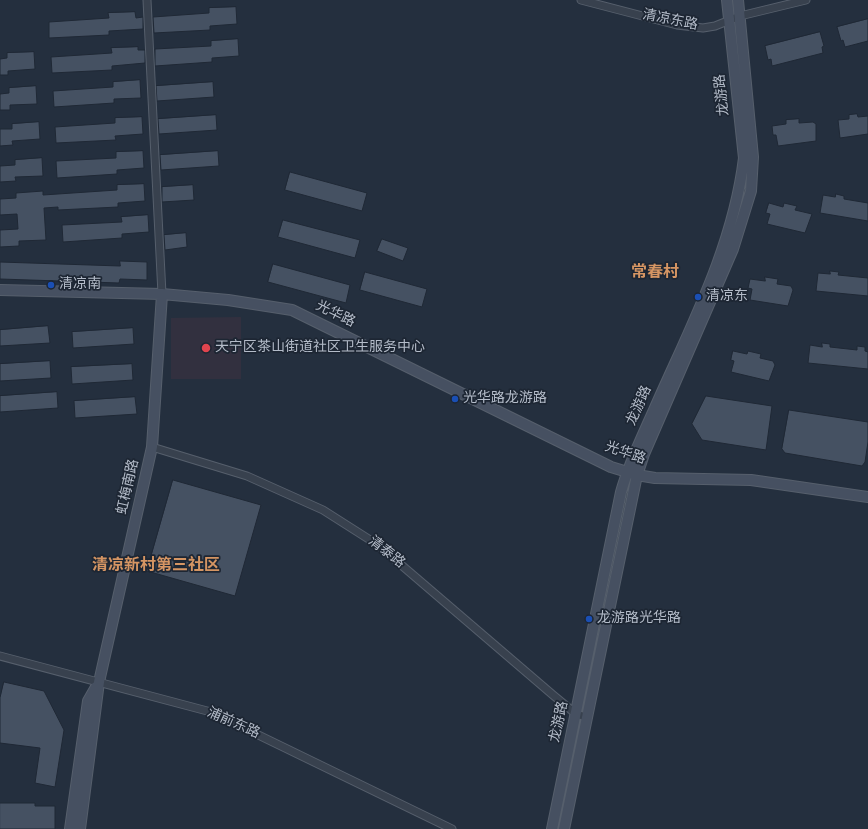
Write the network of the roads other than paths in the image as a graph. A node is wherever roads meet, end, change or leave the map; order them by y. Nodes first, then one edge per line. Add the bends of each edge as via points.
1 (147, 0) edge
2 (581, 0) edge
3 (727, 0) edge
4 (738, 0) edge
5 (806, 0) edge
6 (740, 16) junction
7 (729, 20) junction
8 (0, 290) edge
9 (162, 294) junction
10 (152, 447) junction
11 (632, 474) junction
12 (868, 497) edge
13 (0, 656) edge
14 (99, 682) junction
15 (581, 715) junction
16 (70, 829) edge
17 (80, 829) edge
18 (452, 829) edge
19 (552, 829) edge
20 (564, 829) edge

1 - 9 street
2 - 7 street, 清凉东路 via 677,25 703,28
3 - 7 main road, 龙游路
4 - 6 main road, 龙游路
5 - 6 street, 清凉东路
6 - 7 street, 清凉东路
6 - 11 main road, 龙游路 via 753,157 751,191 733,249 644,454
7 - 11 main road, 龙游路 via 744,158 736,204 721,257
8 - 9 main road, 光华路
9 - 10 main road, 虹梅南路
9 - 11 main road, 光华路 via 228,300 292,310 611,467
10 - 14 main road, 虹梅南路
10 - 15 street, 清泰路 via 247,476 329,514 378,545
11 - 12 main road, 光华路 via 655,478 751,480
11 - 15 main road, 龙游路
13 - 14 street, 浦前东路
14 - 16 main road, 虹梅南路 via 88,701
14 - 17 main road, 虹梅南路
14 - 18 street, 浦前东路 via 211,712
15 - 19 main road, 龙游路
15 - 20 main road, 龙游路

